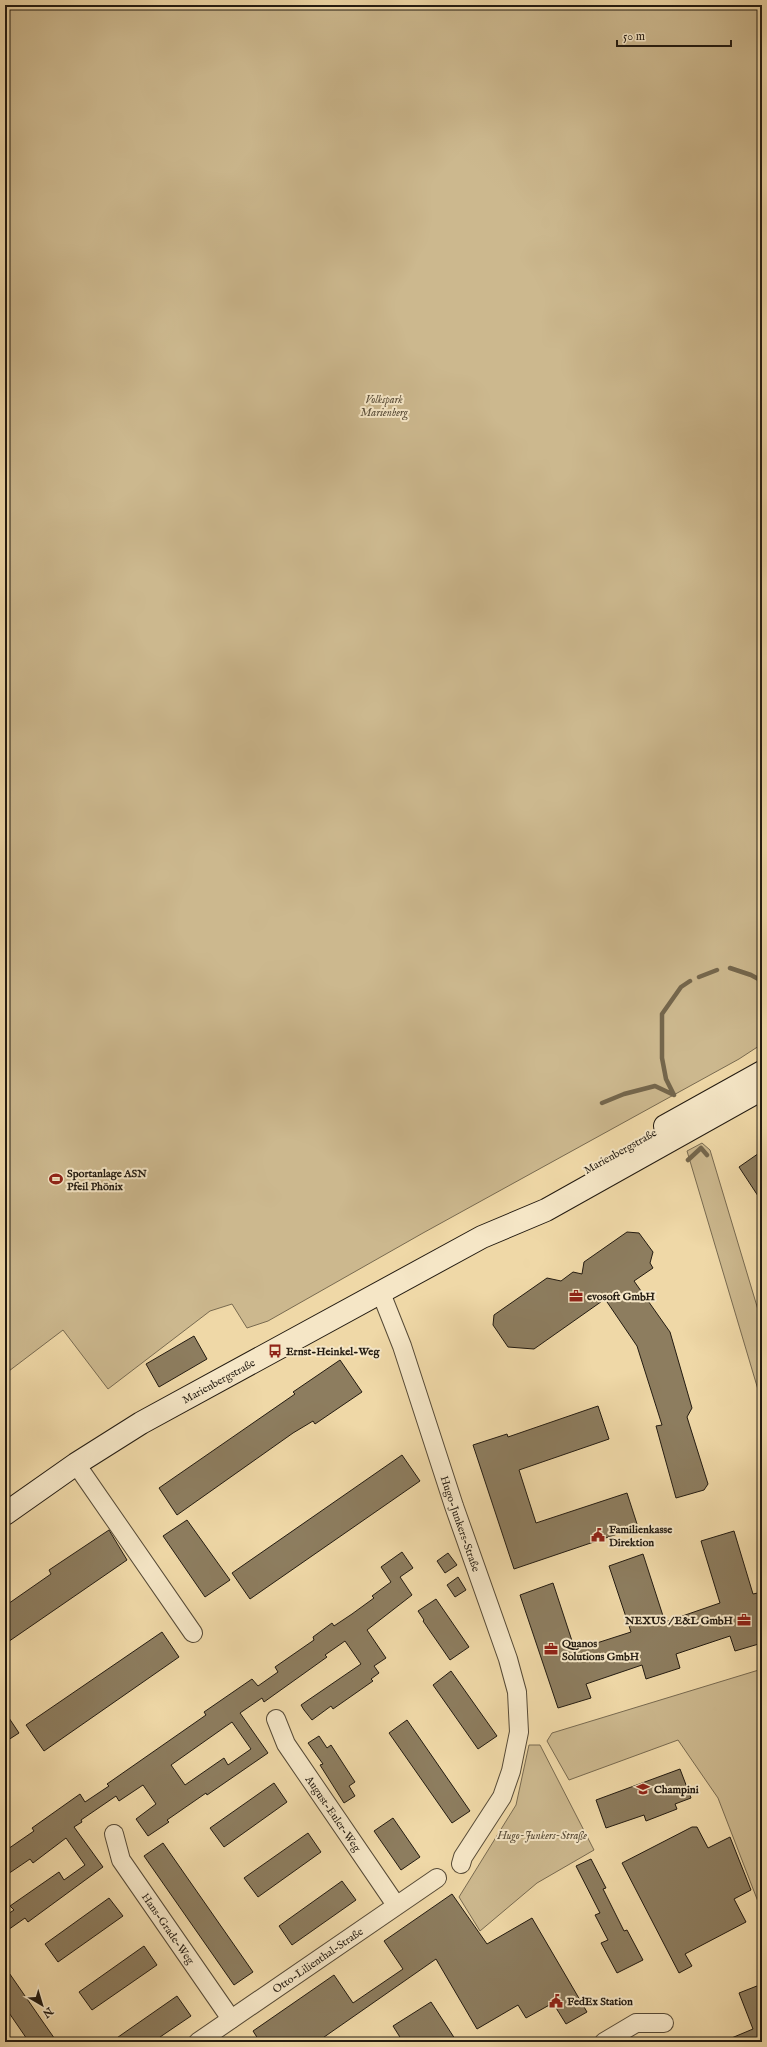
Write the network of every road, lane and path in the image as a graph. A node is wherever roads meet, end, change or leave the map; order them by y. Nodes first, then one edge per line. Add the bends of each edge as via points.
1 (762, 1072) edge
2 (762, 1089) edge
3 (482, 1237) junction
4 (381, 1293) junction
5 (76, 1464) junction
6 (5, 1514) edge
7 (193, 1633) dead end
8 (276, 1719) dead end
9 (114, 1834) dead end
10 (461, 1864) dead end
11 (437, 1878) dead end
12 (396, 1905) junction
13 (231, 2019) junction
14 (664, 2023) dead end
15 (198, 2042) edge
16 (604, 2042) edge

1 - 3 main road, Marienbergstraße via 540,1195
2 - 3 main road, Marienbergstraße via 546,1210
3 - 4 main road, Marienbergstraße
4 - 5 main road, Marienbergstraße via 141,1423
4 - 10 street, Hugo-Junkers-Straße via 402,1346 517,1692 519,1732 511,1771 502,1797
5 - 6 main road, Marienbergstraße
5 - 7 street
8 - 12 street, August-Euler-Weg via 286,1744
9 - 13 street, Hans-Grade-Weg via 121,1860
11 - 12 street, Otto-Lilienthal-Straße
12 - 13 street, Otto-Lilienthal-Straße
13 - 15 street, Otto-Lilienthal-Straße
14 - 16 street via 636,2023

